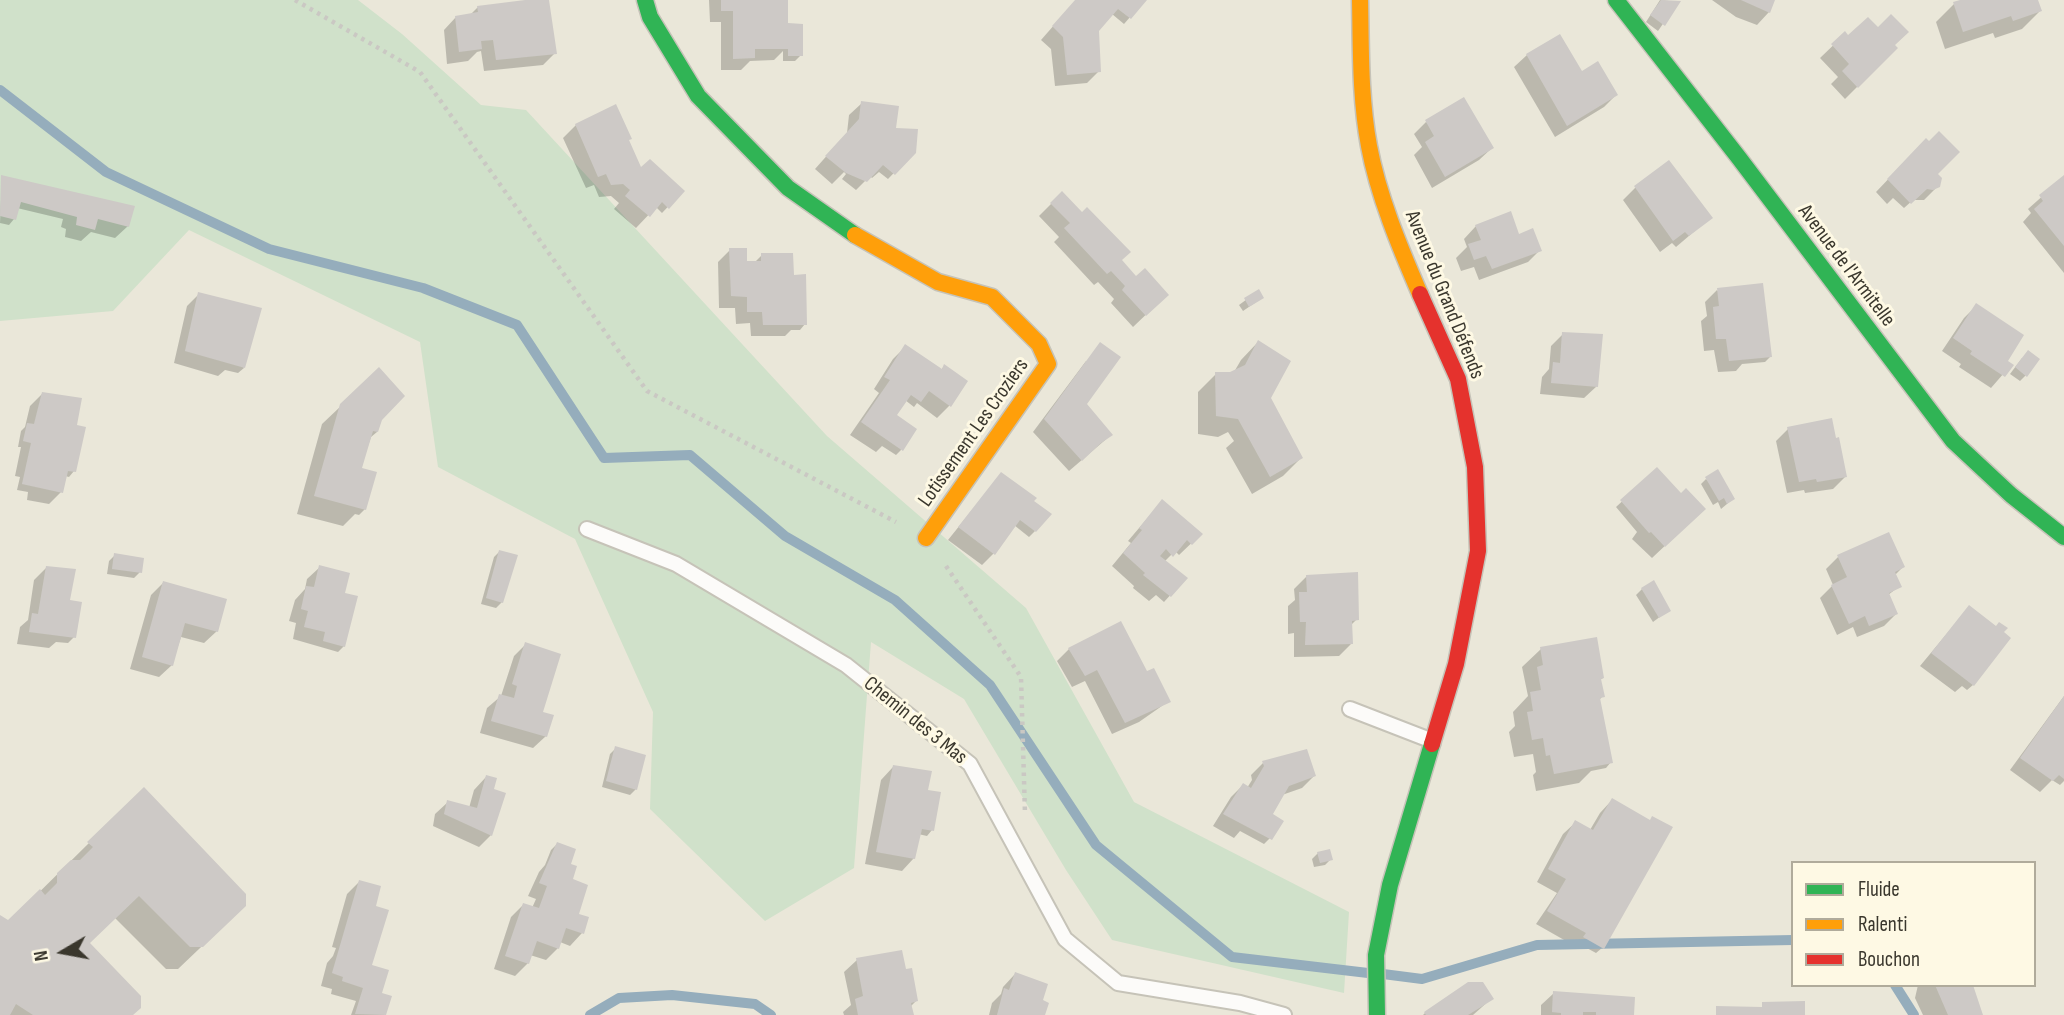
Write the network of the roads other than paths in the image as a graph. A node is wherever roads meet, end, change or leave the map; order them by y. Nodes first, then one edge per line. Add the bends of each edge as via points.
1 (645, 0) edge
2 (1360, 0) edge
3 (1616, 0) edge
4 (587, 529) dead end
5 (2064, 537) edge
6 (926, 538) road end
7 (1350, 709) dead end
8 (1432, 740) junction
9 (1284, 1015) edge
10 (1377, 1015) edge

1 - 6 street, Lotissement Les Croziers via 650,17 698,96 788,188 856,236 938,282 992,297 1040,344 1048,364
2 - 8 street, Avenue du Grand Défends via 1361,74 1369,147 1395,236 1458,379 1475,467 1478,551 1456,664
3 - 5 street, Avenue de l'Armitelle via 1953,441
4 - 9 lane, Chemin des 3 Mas via 676,564 846,665 970,764 1065,939 1118,983
7 - 8 lane
8 - 10 street, Avenue du Grand Défends via 1390,885 1376,955

